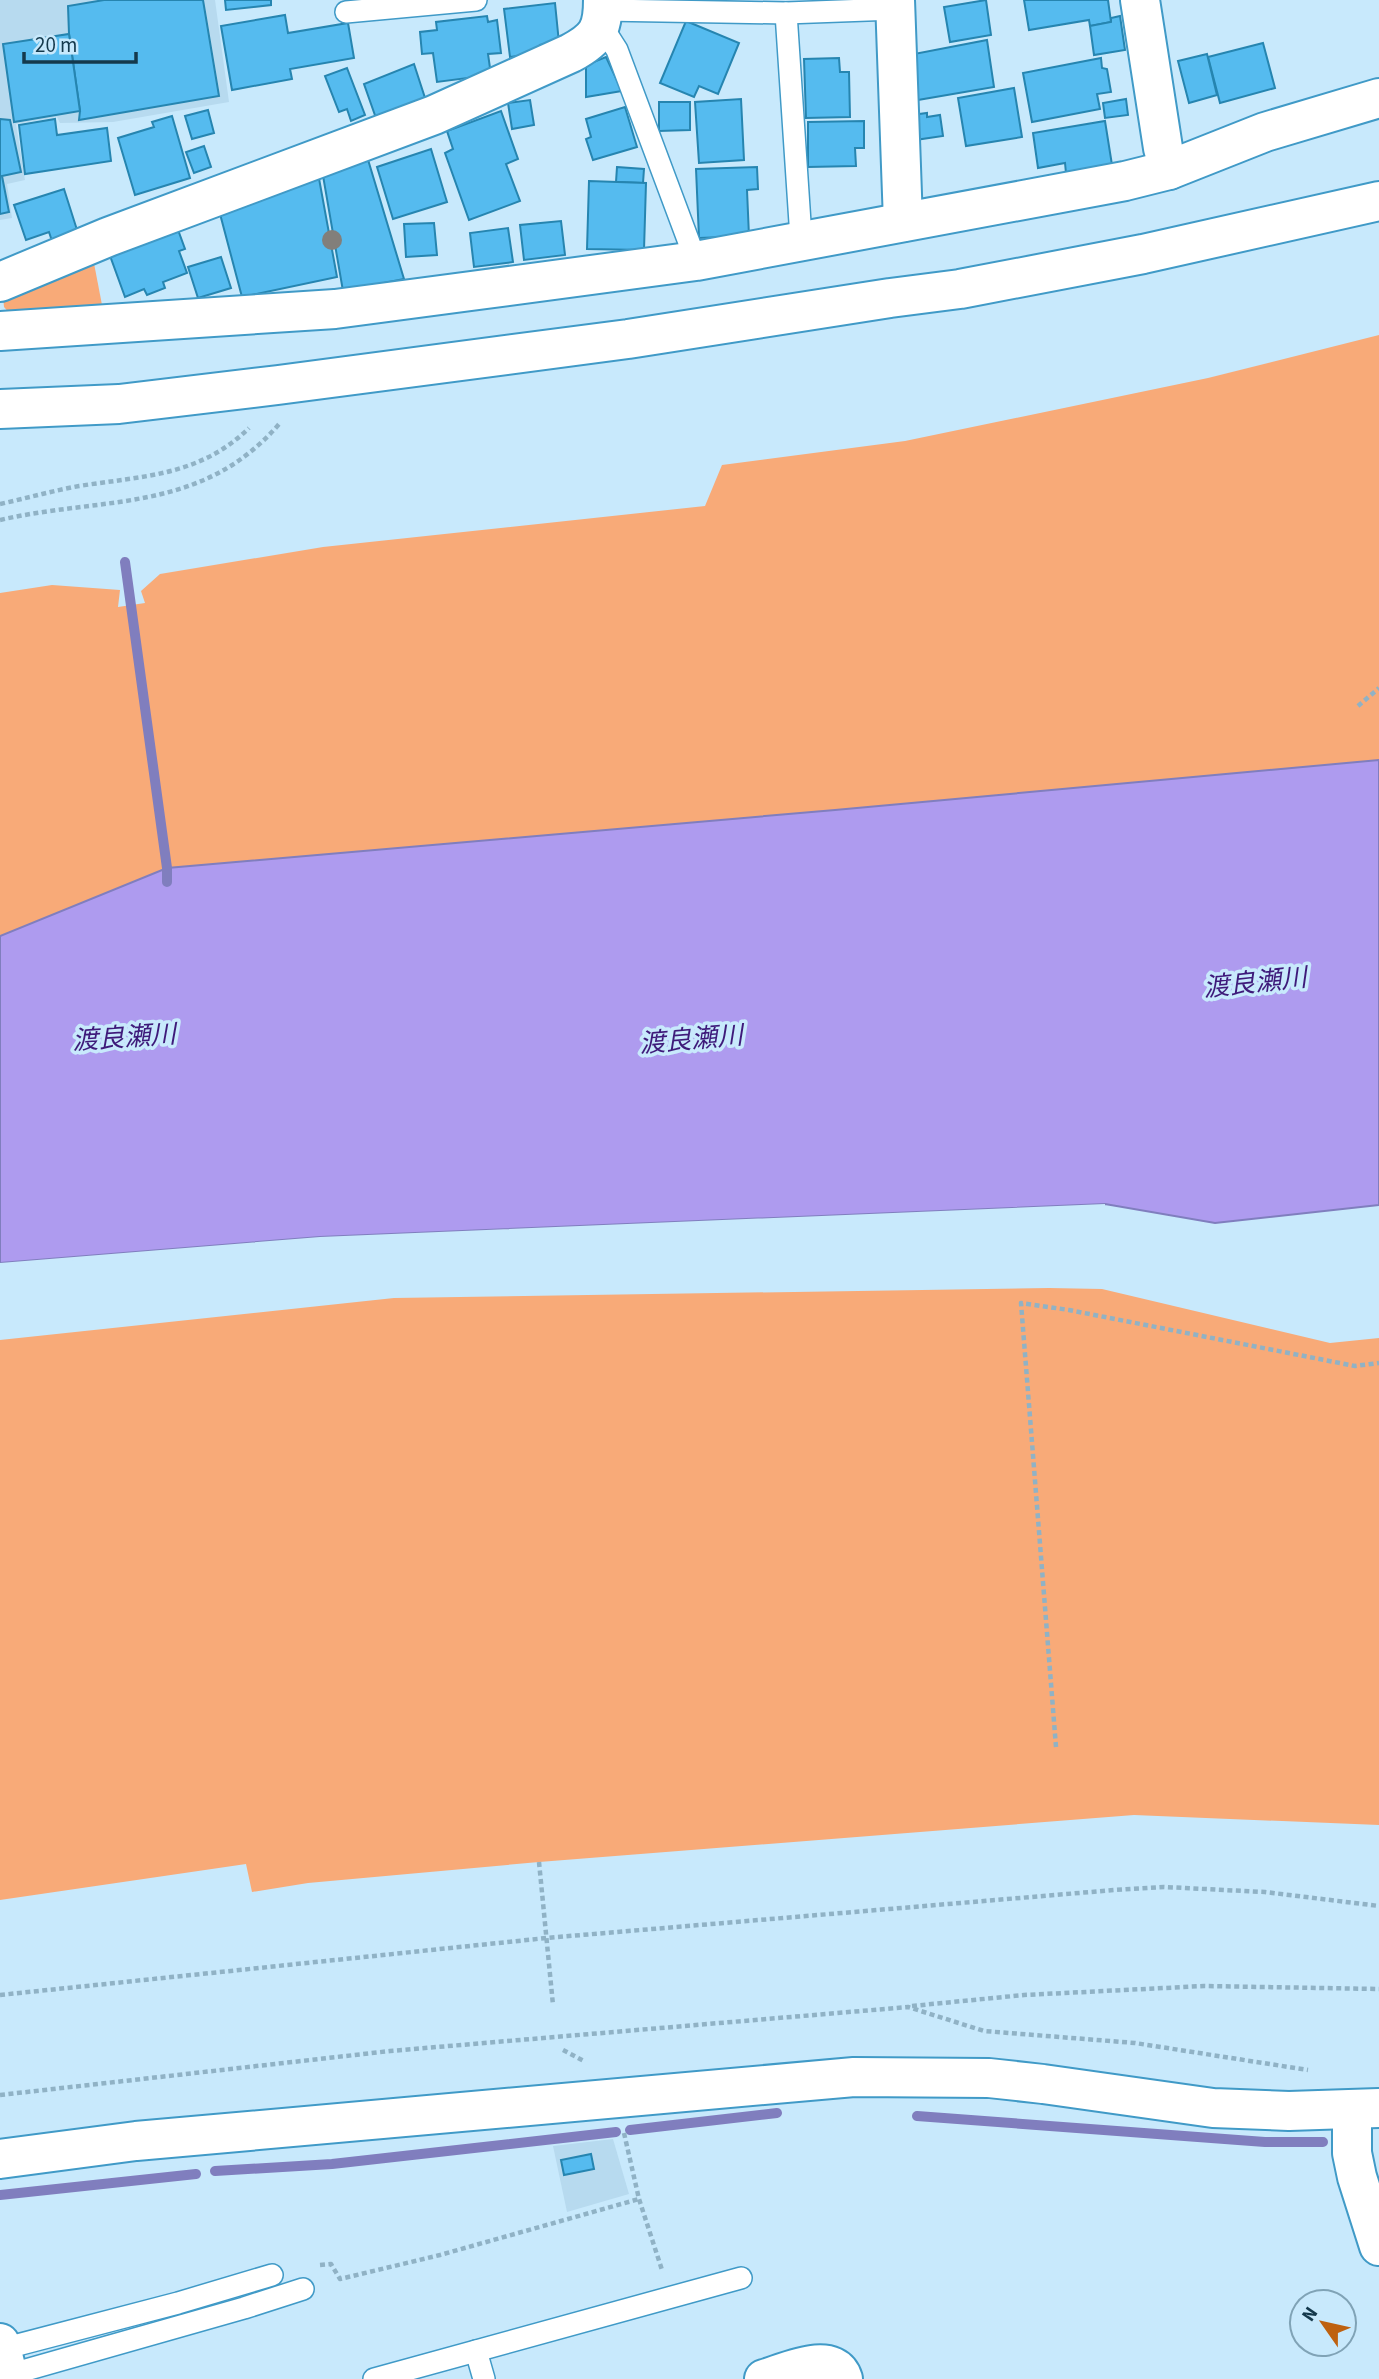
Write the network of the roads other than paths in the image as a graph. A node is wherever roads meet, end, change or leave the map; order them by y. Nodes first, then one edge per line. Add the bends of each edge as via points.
1 (476, 0) edge
2 (1140, 0) edge
3 (895, 5) edge
4 (346, 12) dead end
5 (602, 12) edge
6 (786, 13) junction
7 (1379, 98) edge
8 (1169, 170) junction
9 (1379, 201) edge
10 (903, 222) junction
11 (804, 242) junction
12 (696, 261) junction
13 (0, 282) edge
14 (0, 331) edge
15 (0, 409) edge
16 (1365, 2109) edge
17 (0, 2159) edge
18 (1379, 2246) edge
19 (272, 2275) road end
20 (741, 2278) dead end
21 (303, 2289) dead end
22 (476, 2351) junction
23 (5, 2362) edge
24 (374, 2379) edge
25 (484, 2379) edge
26 (764, 2379) edge
27 (843, 2379) edge

1 - 4 lane
2 - 8 street
3 - 6 lane
3 - 10 street
5 - 6 lane
5 - 12 lane
5 - 13 street via 590,43 434,115 107,237
6 - 11 lane
7 - 8 street via 1265,132
8 - 10 street
9 - 15 street via 960,289 278,386 119,404
10 - 11 street
11 - 12 street
12 - 14 street via 335,309
16 - 17 street via 1213,2108 989,2078 854,2077 136,2141
16 - 18 street via 1352,2153
19 - 23 lane
20 - 22 lane
21 - 23 lane via 244,2308
22 - 24 lane
22 - 25 lane
26 - 27 street via 832,2364

